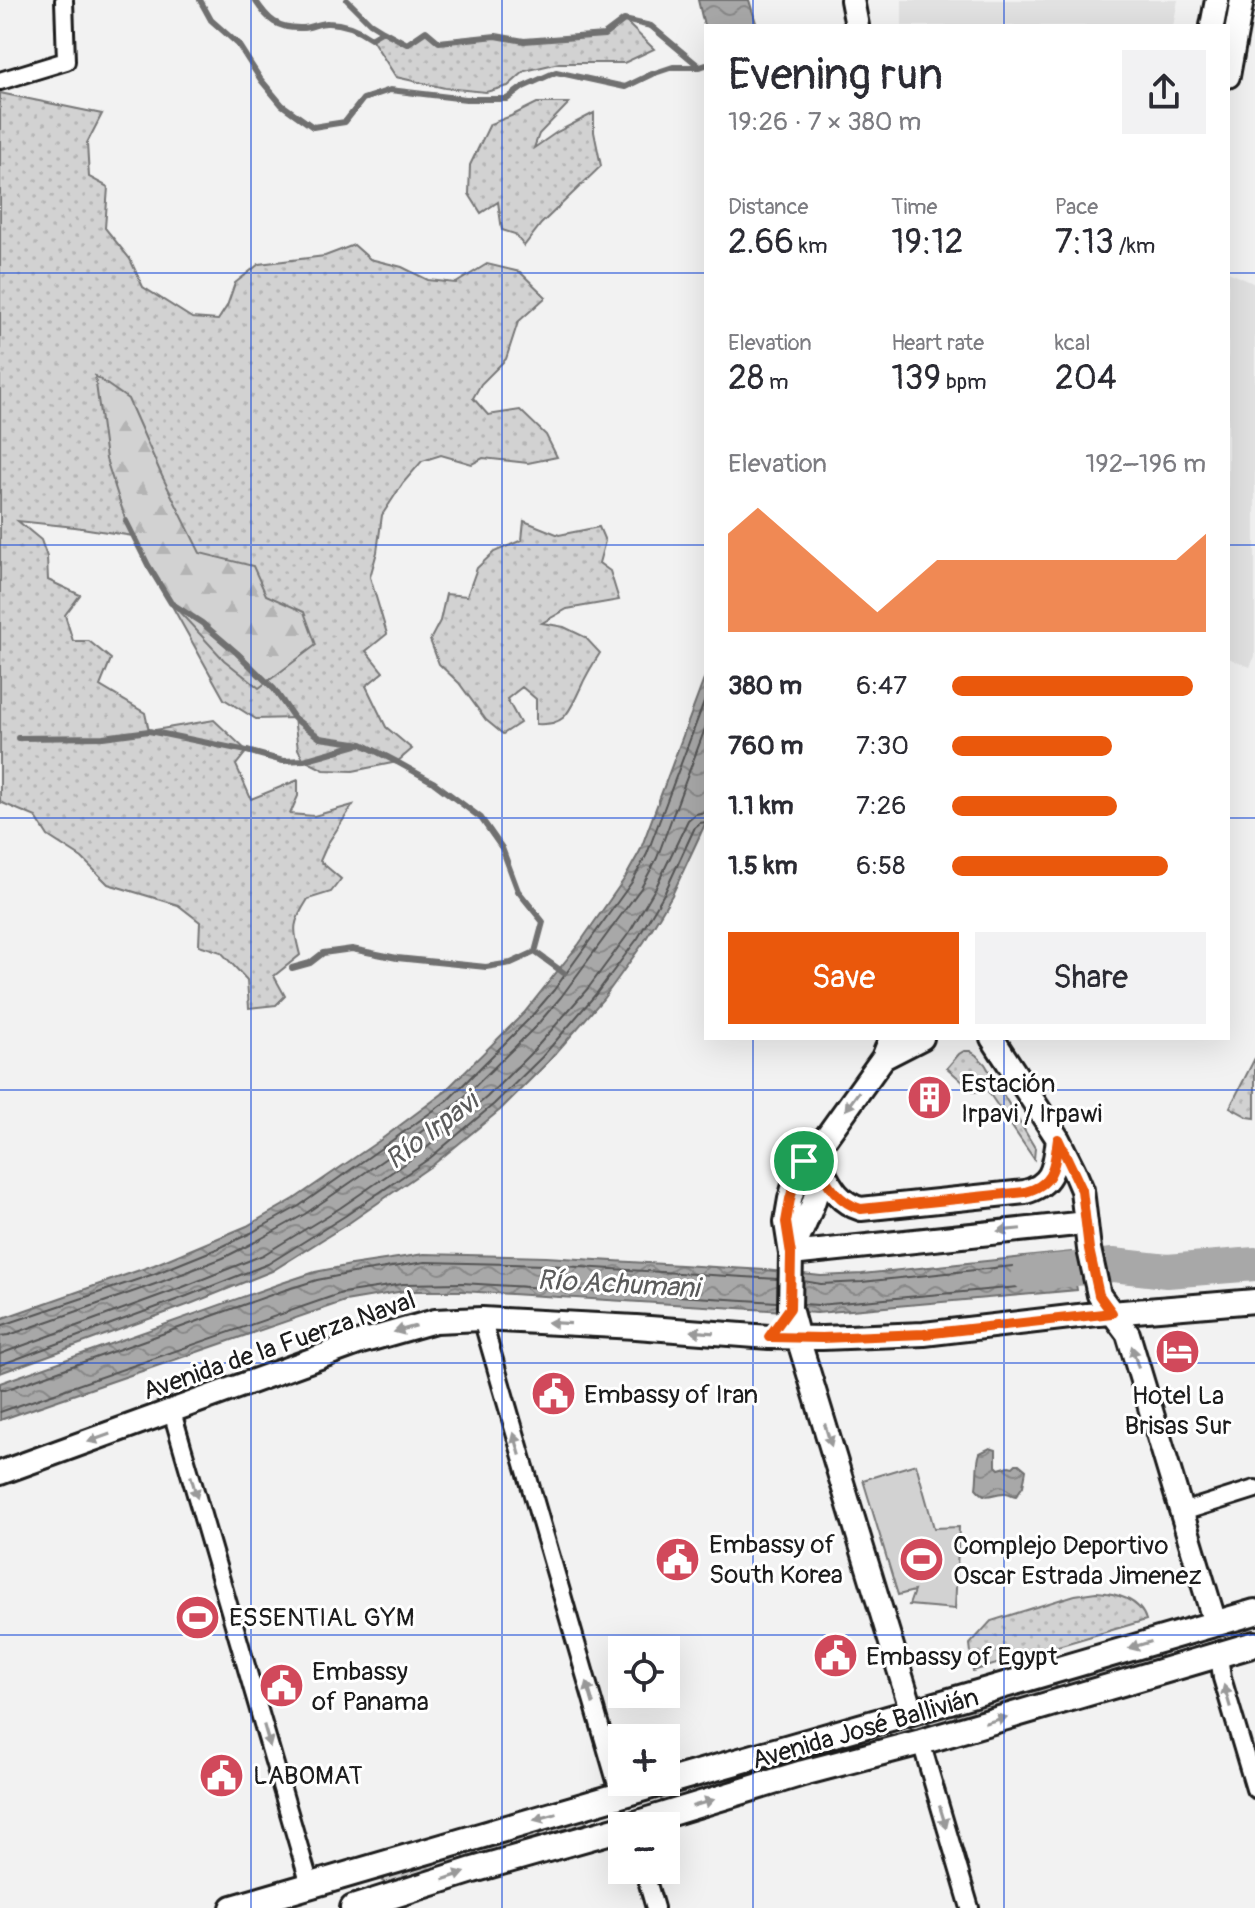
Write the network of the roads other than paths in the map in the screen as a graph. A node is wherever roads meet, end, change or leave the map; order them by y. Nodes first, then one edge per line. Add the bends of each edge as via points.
1 (64, 0) edge
2 (852, 0) edge
3 (1217, 0) edge
4 (1242, 0) edge
5 (857, 24) edge
6 (1212, 24) edge
7 (1230, 65) edge
8 (0, 81) edge
9 (915, 1040) edge
10 (990, 1040) edge
11 (887, 1048) edge
12 (1058, 1139) junction
13 (822, 1143) junction
14 (822, 1169) junction
15 (1086, 1223) junction
16 (791, 1260) junction
17 (1255, 1301) edge
18 (1105, 1304) junction
19 (482, 1319) junction
20 (792, 1319) junction
21 (172, 1412) junction
22 (0, 1473) edge
23 (1255, 1489) edge
24 (1182, 1512) junction
25 (1255, 1612) edge
26 (1215, 1623) junction
27 (1255, 1644) edge
28 (1219, 1655) junction
29 (912, 1712) junction
30 (921, 1742) junction
31 (608, 1754) edge
32 (680, 1778) edge
33 (1255, 1789) edge
34 (617, 1796) edge
35 (676, 1812) edge
36 (608, 1832) edge
37 (648, 1884) edge
38 (314, 1897) edge
39 (233, 1908) edge
40 (353, 1908) edge
41 (655, 1908) edge
42 (970, 1908) edge

1 - 8 street via 66,61
2 - 5 main road
3 - 6 main road
4 - 7 main road
9 - 11 main road
10 - 12 main road
11 -> 13 main road
12 - 14 main road via 1050,1177 1025,1192 861,1209 841,1199
12 - 15 main road via 1082,1190
13 - 14 main road
13 - 16 main road via 804,1161 790,1199 786,1222
14 - 16 main road
15 -> 16 main road
15 - 18 main road
16 - 20 main road
17 - 18 main road, Avenida de la Fuerza Naval
18 - 20 main road, Avenida de la Fuerza Naval via 924,1334
24 -> 18 main road via 1128,1334
20 -> 19 main road, Avenida de la Fuerza Naval via 769,1337
19 -> 21 main road, Avenida de la Fuerza Naval via 404,1329
31 -> 19 street
20 -> 29 main road
21 -> 22 main road, Avenida de la Fuerza Naval
21 -> 38 street
23 - 24 street
24 - 26 main road
25 - 26 main road, Avenida José Ballivián
26 - 28 main road
26 -> 29 main road, Avenida José Ballivián
27 - 28 main road, Avenida José Ballivián
30 -> 28 main road, Avenida José Ballivián
33 -> 28 street
29 - 30 main road
29 - 32 main road, Avenida José Ballivián
35 -> 30 main road, Avenida José Ballivián
30 -> 42 street
34 -> 38 main road, Avenida José Ballivián
40 -> 36 main road
37 - 41 street
38 - 39 main road, Avenida José Ballivián

